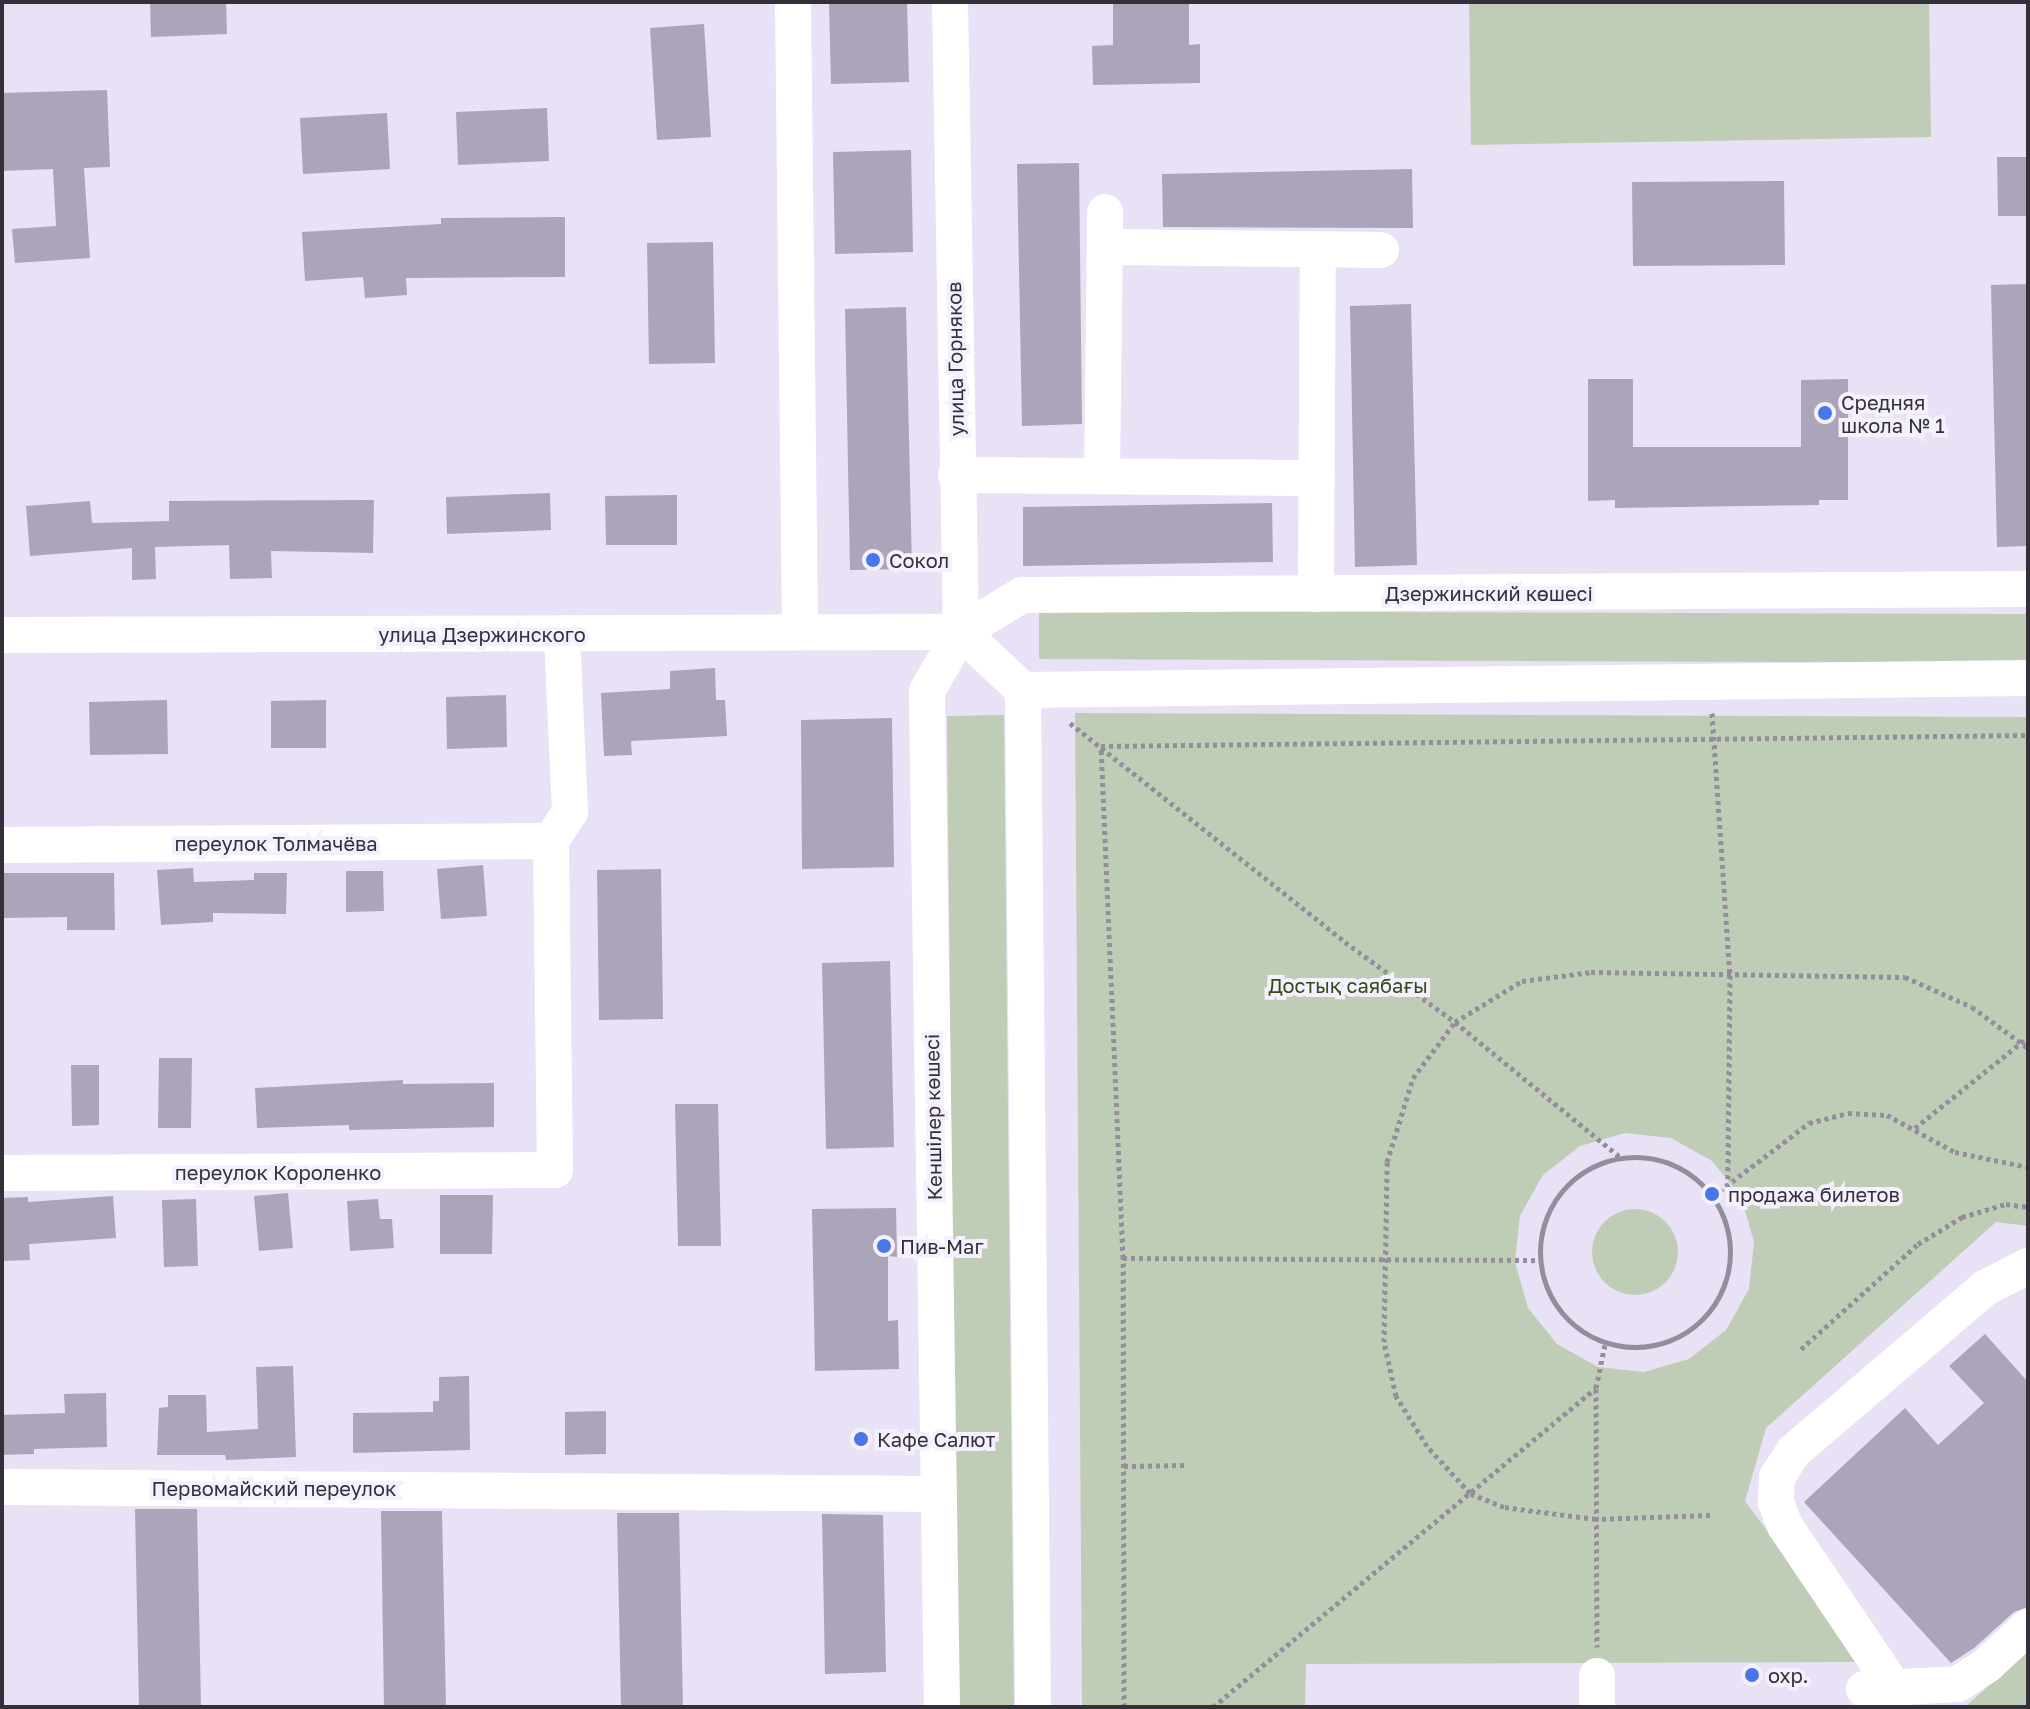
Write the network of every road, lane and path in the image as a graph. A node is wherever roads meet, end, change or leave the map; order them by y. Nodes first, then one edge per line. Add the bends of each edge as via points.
1 (793, 2) edge
2 (950, 2) edge
3 (1105, 212) dead end
4 (1105, 247) junction
5 (1318, 250) junction
6 (1381, 250) dead end
7 (956, 475) junction
8 (1102, 475) junction
9 (1315, 478) junction
10 (2028, 589) edge
11 (1316, 594) junction
12 (800, 632) junction
13 (961, 632) junction
14 (562, 633) junction
15 (2, 635) edge
16 (2028, 678) edge
17 (1710, 682) junction
18 (1023, 690) junction
19 (2028, 735) edge
20 (1713, 741) junction
21 (1101, 746) junction
22 (551, 841) junction
23 (2, 845) edge
24 (1730, 975) junction
25 (1455, 1022) junction
26 (2028, 1037) edge
27 (2021, 1043) junction
28 (2028, 1048) edge
29 (1915, 1128) junction
30 (1620, 1157) junction
31 (2028, 1167) edge
32 (2, 1173) edge
33 (1728, 1183) junction
34 (1713, 1196) junction
35 (2028, 1207) edge
36 (1123, 1258) junction
37 (1385, 1260) junction
38 (1538, 1260) junction
39 (2028, 1266) edge
40 (1605, 1344) junction
41 (1801, 1349) dead end
42 (1596, 1388) junction
43 (1187, 1465) dead end
44 (1124, 1466) junction
45 (2, 1487) edge
46 (1470, 1493) junction
47 (939, 1494) junction
48 (1710, 1515) dead end
49 (1596, 1519) junction
50 (2028, 1627) edge
51 (1597, 1692) edge
52 (1885, 1695) edge
53 (942, 1707) edge
54 (1033, 1707) edge
55 (1124, 1707) edge
56 (1213, 1707) edge

1 - 12 street
2 - 7 street, улица Горняков
3 - 4 street
4 - 5 street
4 - 8 street
5 - 6 street
5 - 9 street
7 - 8 street
7 - 13 street, улица Горняков
8 - 9 street
9 - 11 street
10 - 11 street, Дзержинский көшесі
11 - 13 street, Дзержинский көшесі via 1022,595
12 - 13 street, улица Дзержинского
12 - 14 street, улица Дзержинского
13 - 18 street
13 - 47 street, Кеншілер көшесі via 927,691
14 - 15 street, улица Дзержинского
14 - 22 street via 570,812
16 - 17 street
17 - 18 street
17 - 20 path
18 - 21 path
18 - 54 street
19 - 20 path
20 - 21 path
20 - 24 path
21 - 25 path via 1345,942
21 - 36 path
22 - 23 street, переулок Толмачёва
22 - 32 street, переулок Короленко via 555,1170
24 - 25 path via 1591,972 1522,981
24 - 27 path via 1905,977 1972,1007
24 - 33 path
25 - 30 path
25 - 37 path via 1413,1078 1387,1162
26 - 27 path
27 - 28 path
27 - 29 path
29 - 31 path via 1955,1152
29 - 33 path via 1887,1115 1848,1113 1809,1123
30 - 34 path via 1655,1158 1688,1171
30 - 38 path via 1586,1169 1559,1193 1542,1225
33 - 34 path
34 - 40 path via 1729,1238 1730,1261 1721,1294 1701,1321 1672,1340 1639,1348
35 - 41 path via 2006,1204 1962,1217 1918,1244
36 - 37 path
36 - 44 path
37 - 38 path
37 - 46 path via 1384,1342 1396,1396 1427,1446
38 - 40 path via 1549,1296 1572,1326
39 - 52 street via 1985,1288 1793,1452 1777,1477 1776,1502 1785,1526
40 - 42 path
42 - 46 path
42 - 49 path
43 - 44 path
44 - 55 path
45 - 47 street, Первомайский переулок
46 - 49 path via 1504,1507
46 - 56 path
47 - 53 street, Кеншілер көшесі
48 - 49 path
49 - 51 path
50 - 52 street via 1958,1684

